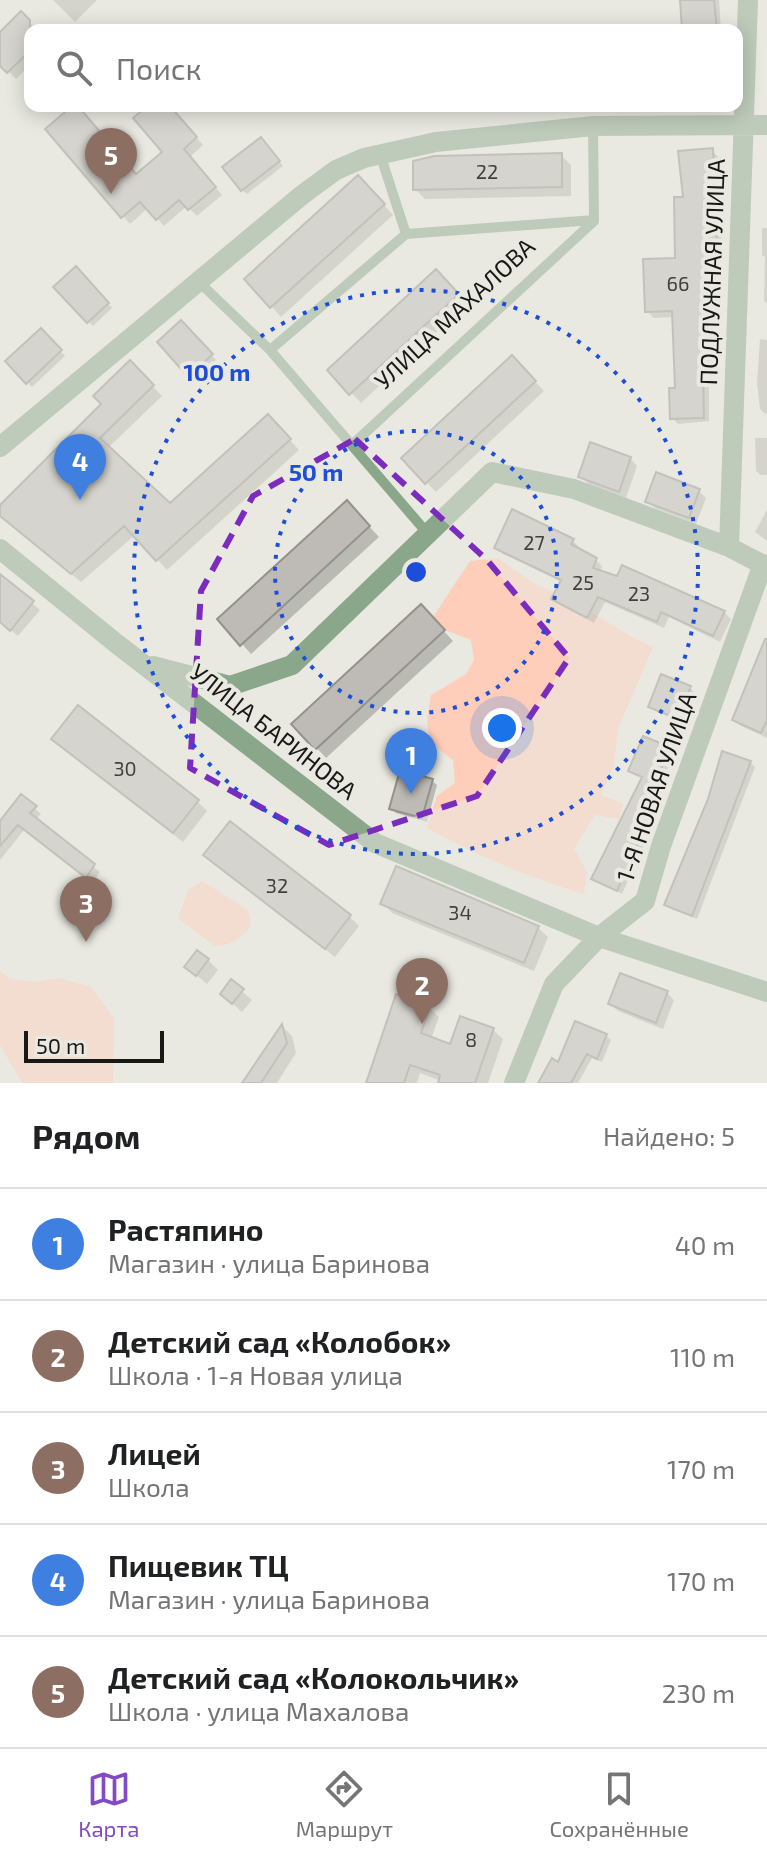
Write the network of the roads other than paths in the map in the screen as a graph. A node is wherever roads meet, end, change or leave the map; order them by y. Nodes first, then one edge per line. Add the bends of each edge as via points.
1 (748, 0) edge
2 (745, 124) junction
3 (767, 125) edge
4 (593, 126) junction
5 (380, 154) junction
6 (594, 220) junction
7 (406, 234) junction
8 (200, 283) junction
9 (270, 350) junction
10 (352, 445) junction
11 (0, 447) edge
12 (428, 534) junction
13 (729, 547) junction
14 (0, 549) edge
15 (765, 566) edge
16 (142, 663) junction
17 (599, 937) junction
18 (767, 992) edge
19 (514, 1083) edge

1 - 2 street, ПОДЛУЖНАЯ УЛИЦА
2 - 3 street
2 - 4 street
2 - 13 street, ПОДЛУЖНАЯ УЛИЦА
4 - 5 street via 436,142
4 - 6 lane
5 - 7 lane
5 - 8 street via 336,170
6 - 7 lane, УЛИЦА МАХАЛОВА
6 - 10 lane, УЛИЦА МАХАЛОВА
7 - 9 lane
8 - 9 lane
8 - 11 street
9 - 10 lane
10 - 12 lane
12 - 13 street via 492,472 574,489
12 - 16 street via 292,665 230,686
13 - 15 street
14 - 16 street, УЛИЦА БАРИНОВА
15 - 17 street, 1-Я НОВАЯ УЛИЦА via 645,901
16 - 17 street, УЛИЦА БАРИНОВА via 375,843
17 - 18 street, УЛИЦА БАРИНОВА
17 - 19 street, 1-Я НОВАЯ УЛИЦА via 554,984

